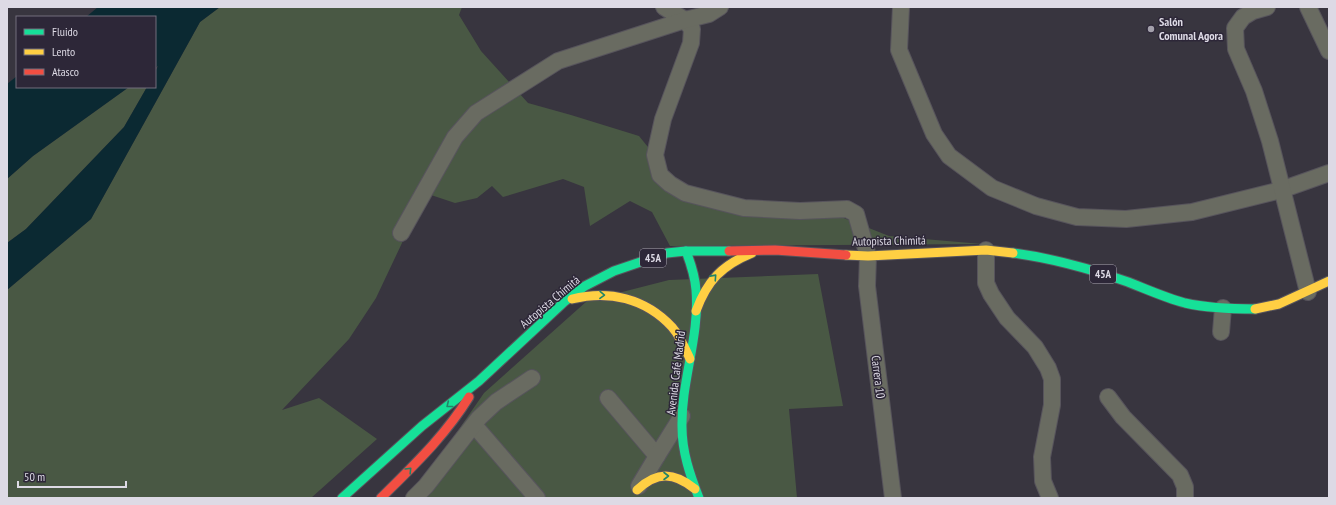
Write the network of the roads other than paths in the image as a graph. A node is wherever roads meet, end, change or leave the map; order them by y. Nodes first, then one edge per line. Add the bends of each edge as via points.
1 (664, 7) edge
2 (720, 7) edge
3 (901, 7) edge
4 (1267, 7) edge
5 (1308, 7) edge
6 (685, 20) junction
7 (1328, 44) edge
8 (1329, 173) edge
9 (1281, 190) junction
10 (401, 234) dead end
11 (775, 250) junction
12 (986, 250) junction
13 (686, 251) junction
14 (868, 256) junction
15 (1329, 281) edge
16 (1308, 292) junction
17 (564, 302) junction
18 (1223, 308) junction
19 (696, 311) junction
20 (1221, 332) dead end
21 (690, 359) junction
22 (532, 378) dead end
23 (479, 381) junction
24 (1108, 397) dead end
25 (608, 398) dead end
26 (682, 416) junction
27 (474, 425) junction
28 (656, 456) junction
29 (695, 489) junction
30 (635, 494) edge
31 (342, 498) edge
32 (381, 498) edge
33 (414, 498) edge
34 (537, 498) edge
35 (698, 498) edge
36 (893, 498) edge
37 (1050, 498) edge
38 (1185, 498) edge

1 - 6 street
2 - 6 street via 709,14
3 - 9 street via 899,50 934,134 949,156 992,188 1036,206 1078,217 1126,219 1192,212
4 - 9 street via 1253,11 1235,28 1236,50 1263,119
5 - 7 street
6 - 10 street via 558,62 476,113 455,137
6 - 14 street, Carrera 10 via 692,29 691,43 663,119 655,155 660,175 685,193 744,208 800,211 847,209 856,214
8 - 9 street
9 - 16 street
11 - 13 main road, Autopista Chimitá / 45A
11 - 14 main road, Autopista Chimitá / 45A
19 -> 11 main road via 706,288 722,269 752,253
12 - 14 main road, Autopista Chimitá / 45A
12 - 18 main road, Autopista Chimitá / 45A via 1030,255 1060,262 1185,303
12 - 37 street via 986,283 990,294 1035,347 1052,379 1052,405 1042,457 1043,481
13 - 17 main road, Autopista Chimitá / 45A via 667,253 614,271 585,286
13 - 19 main road, Avenida Café Madrid via 695,277
14 - 36 street, Carrera 10 via 867,286
15 - 16 main road, Autopista Chimitá / 45A
16 - 18 main road, Autopista Chimitá / 45A via 1279,304 1255,309
17 -> 21 main road via 589,295 602,295 641,304 671,326
17 - 23 main road, Autopista Chimitá / 45A
18 - 20 street
19 - 21 main road, Avenida Café Madrid
21 - 26 main road, Avenida Café Madrid
22 - 27 street via 496,402
23 -> 31 main road, Autopista Chimitá / 45A via 422,426
32 -> 23 main road, Autopista Chimitá / 45A via 441,436 461,411
24 - 38 street via 1123,418 1180,475 1185,487
25 - 28 street
26 - 28 street
26 - 29 main road, Avenida Café Madrid via 684,456
27 - 33 street
27 - 34 street
28 - 30 street
30 -> 29 main road via 648,479 666,475 682,479
29 - 35 main road, Avenida Café Madrid

